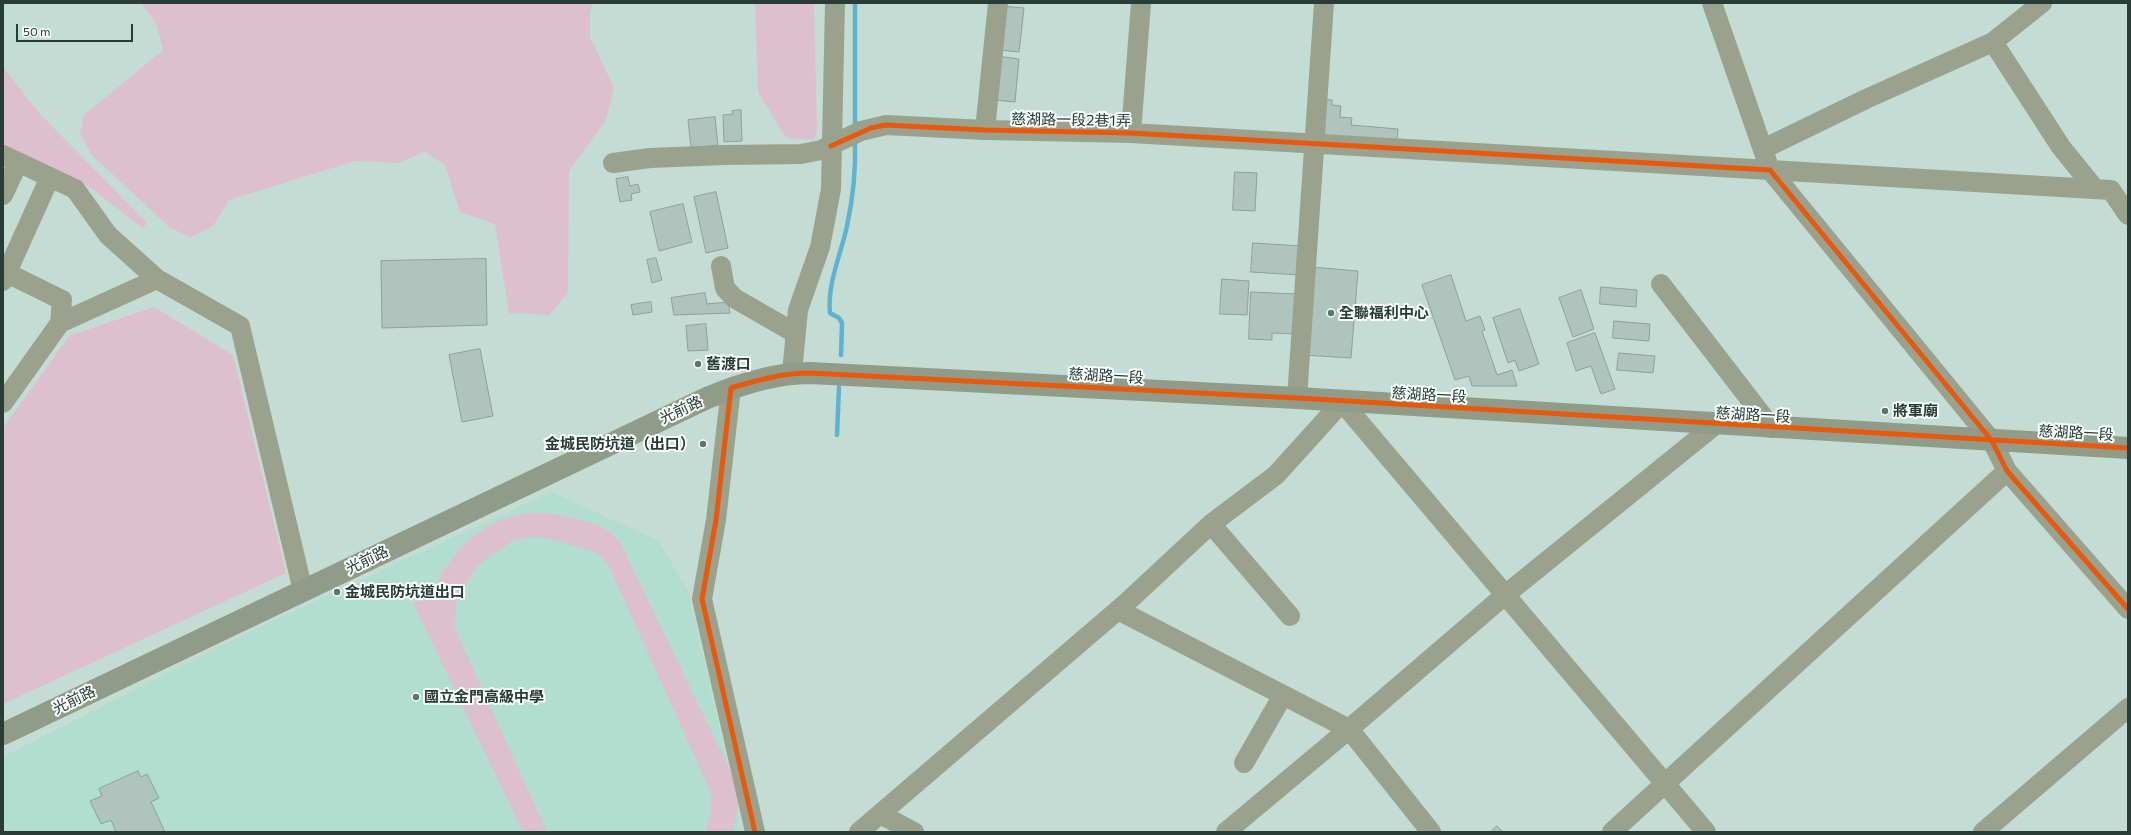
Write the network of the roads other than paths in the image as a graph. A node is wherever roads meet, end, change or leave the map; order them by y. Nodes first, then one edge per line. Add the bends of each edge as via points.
1 (835, 3) edge
2 (998, 3) edge
3 (1141, 3) edge
4 (1324, 3) edge
5 (1712, 3) edge
6 (2042, 3) edge
7 (1993, 42) junction
8 (985, 130) junction
9 (1131, 133) junction
10 (836, 143) junction
11 (1314, 145) junction
12 (1763, 149) junction
13 (11, 159) edge
14 (613, 163) dead end
15 (1770, 170) junction
16 (50, 177) junction
17 (2111, 190) edge
18 (3, 195) edge
19 (2128, 215) edge
20 (721, 266) dead end
21 (4, 275) edge
22 (157, 279) junction
23 (1661, 284) dead end
24 (60, 323) junction
25 (795, 334) junction
26 (792, 373) junction
27 (731, 388) junction
28 (1297, 398) junction
29 (1342, 402) junction
30 (3, 403) edge
31 (1715, 425) junction
32 (1772, 428) junction
33 (1992, 441) junction
34 (2128, 448) edge
35 (2007, 471) junction
36 (1211, 524) junction
37 (303, 591) junction
38 (1505, 595) junction
39 (2128, 609) edge
40 (1118, 610) junction
41 (1290, 616) dead end
42 (1283, 695) junction
43 (2128, 708) edge
44 (1349, 729) junction
45 (3, 734) edge
46 (1244, 763) dead end
47 (1665, 783) junction
48 (880, 814) junction
49 (755, 832) edge
50 (859, 832) edge
51 (914, 832) edge
52 (1226, 832) edge
53 (1431, 832) edge
54 (1612, 832) edge
55 (1706, 832) edge
56 (1983, 832) edge

1 - 10 street
2 - 8 street
3 - 9 street
4 - 11 street
5 - 12 street
6 - 7 street
7 - 12 street
7 - 17 street via 2061,147
8 - 9 street, 慈湖路一段2巷1弄
8 - 10 street, 慈湖路一段2巷1弄 via 886,125 861,131
9 - 11 street, 慈湖路一段2巷1弄
10 - 14 street, 慈湖路一段2巷1弄 via 801,154 710,155
10 - 25 street via 825,230 802,297
11 - 15 street, 慈湖路一段2巷1弄
11 - 28 street
12 - 15 street
13 - 16 street
13 - 18 street
15 - 17 street, 慈湖路一段2巷1弄
15 - 33 street
16 - 21 street
16 - 22 street via 75,189 108,235
17 - 19 street
20 - 25 street via 727,292
21 - 24 street via 62,300
22 - 24 street
22 - 37 street via 240,326
23 - 32 street
24 - 30 street
25 - 26 street
26 - 27 main road, 慈湖路一段
26 - 28 main road, 慈湖路一段
27 - 37 main road, 光前路
27 - 49 street via 716,520 702,599
28 - 29 main road, 慈湖路一段
29 - 31 main road, 慈湖路一段
29 - 36 street via 1276,475
29 - 38 street
31 - 32 main road, 慈湖路一段
31 - 38 street
32 - 33 main road, 慈湖路一段
33 - 34 main road, 慈湖路一段
33 - 35 street
35 - 39 street
35 - 47 street
36 - 40 street
36 - 41 street
37 - 45 main road, 光前路
38 - 44 street
38 - 47 street
40 - 42 street
40 - 48 street
42 - 44 street
42 - 46 street
43 - 56 street
44 - 52 street
44 - 53 street
47 - 54 street
47 - 55 street
48 - 50 street
48 - 51 street

